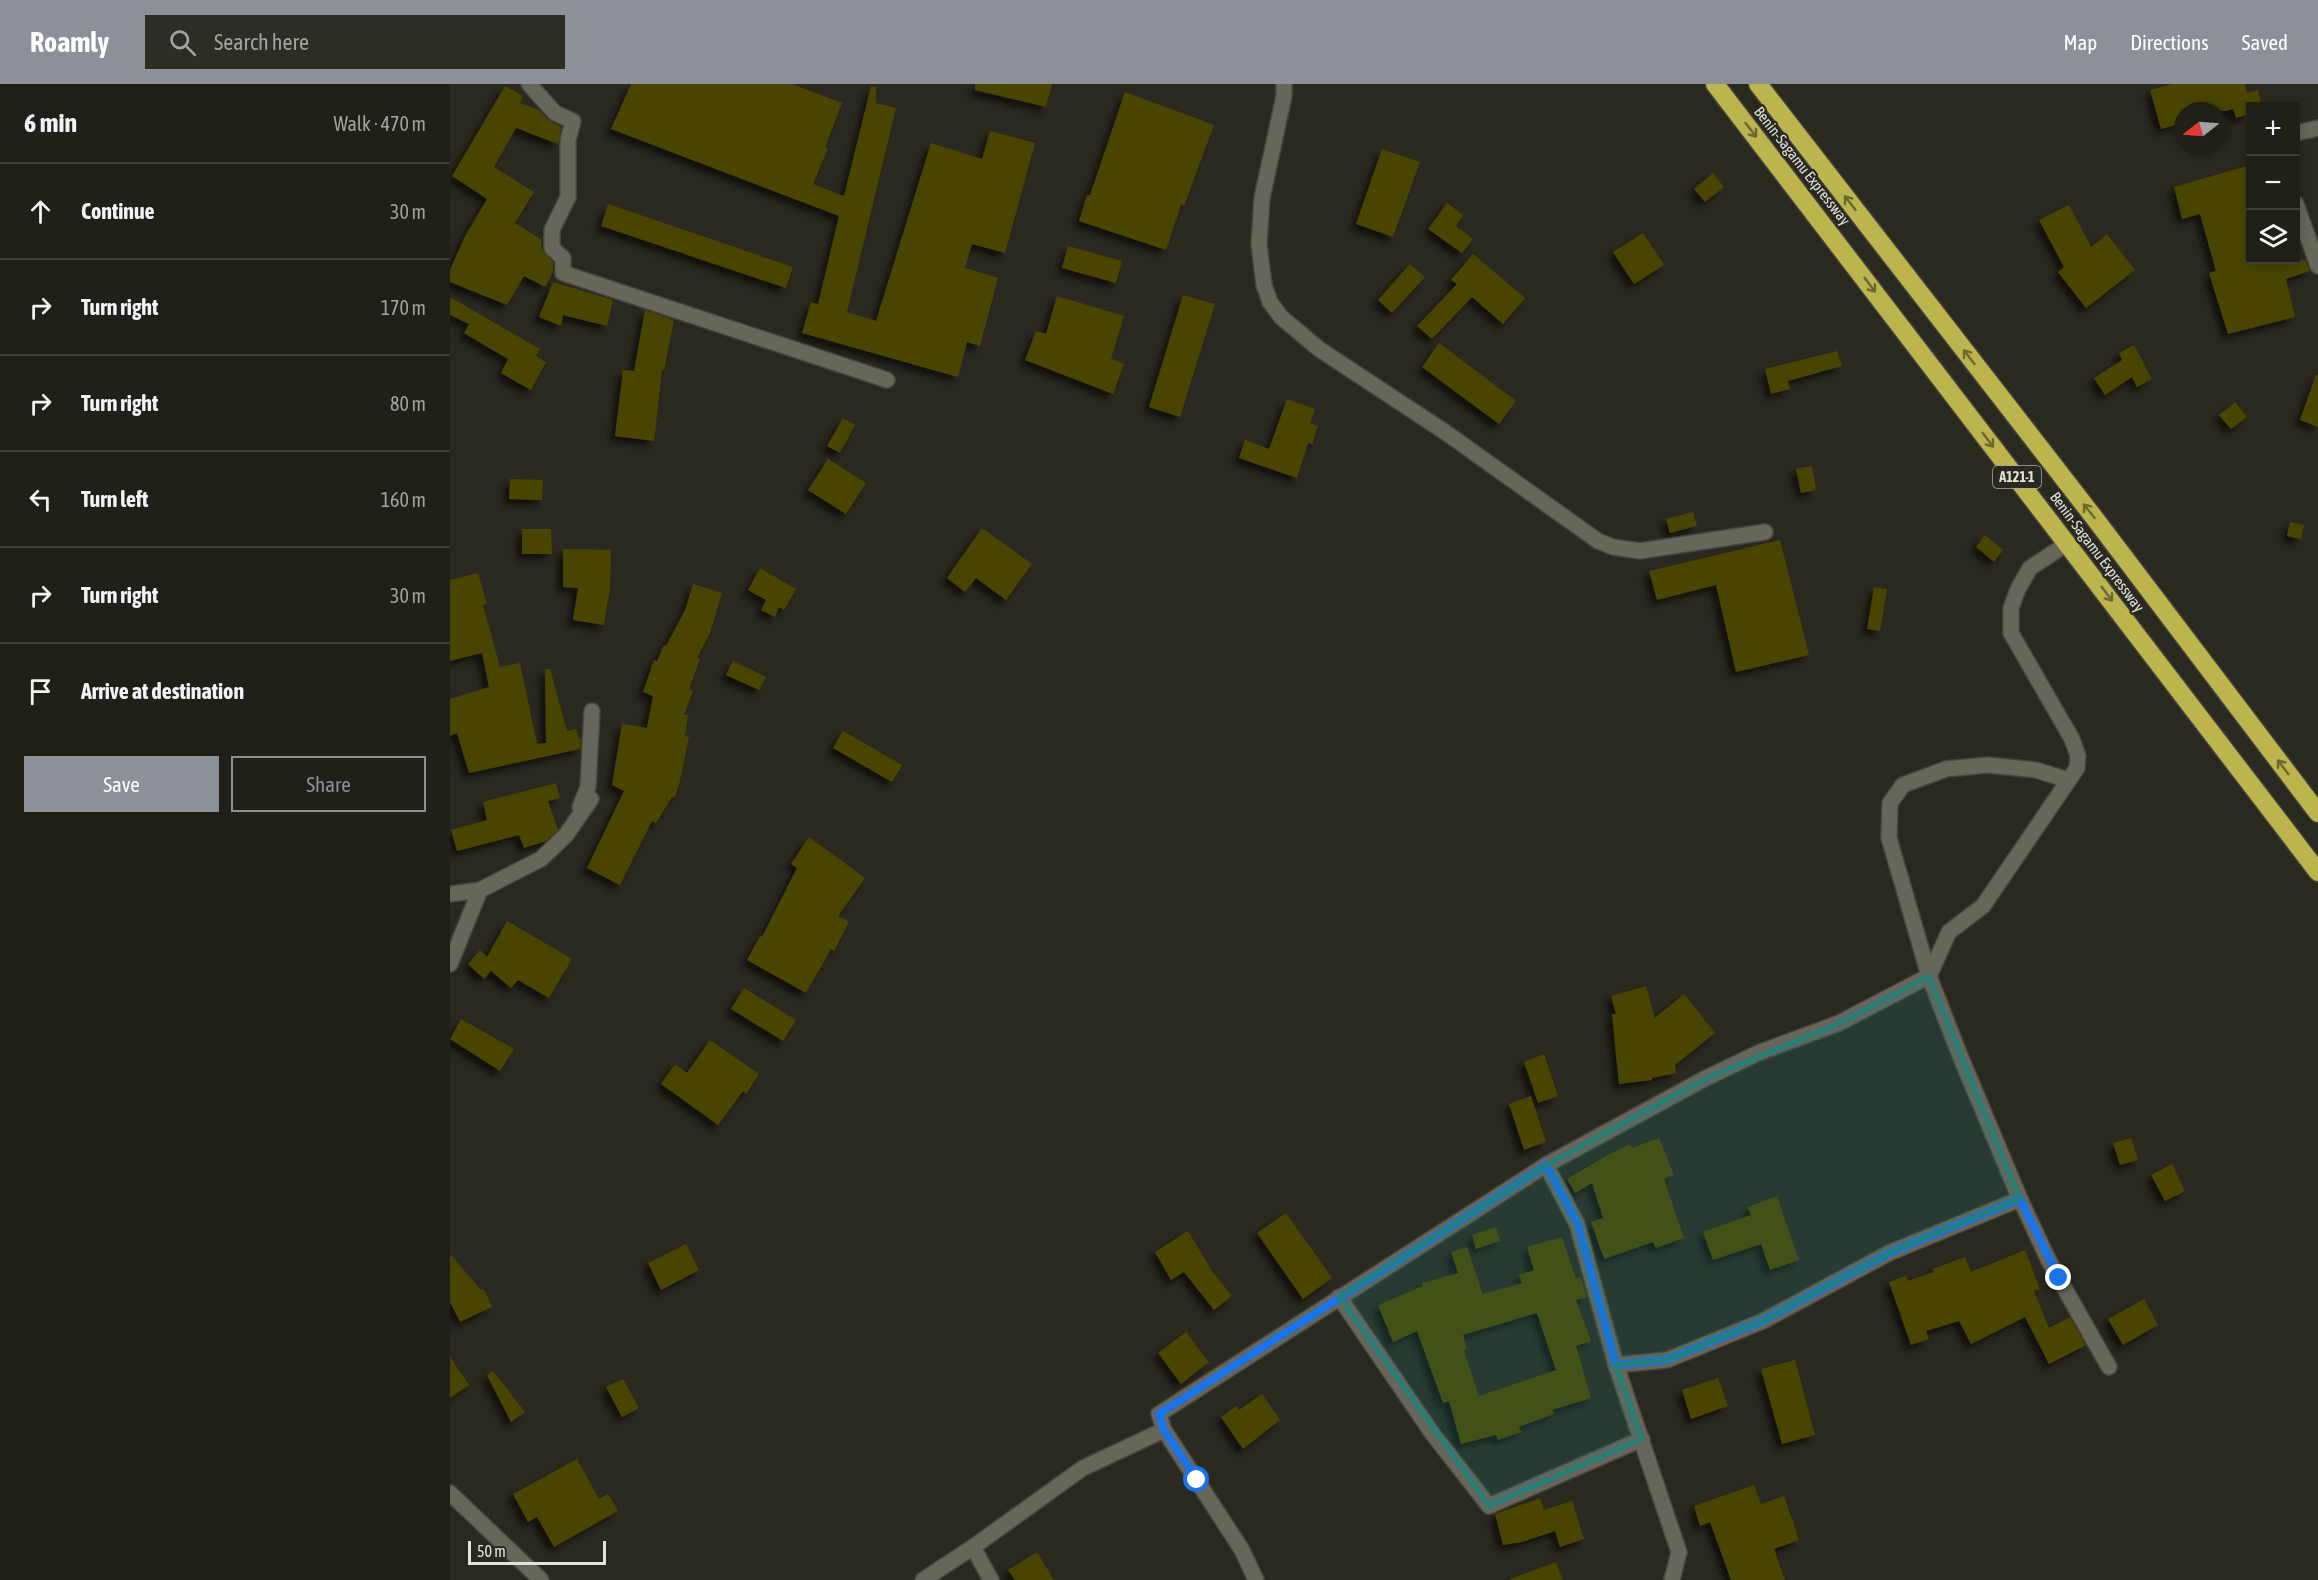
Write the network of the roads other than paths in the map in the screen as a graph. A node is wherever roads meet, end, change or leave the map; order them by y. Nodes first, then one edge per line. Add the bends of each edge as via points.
1 (529, 84) edge
2 (1284, 84) edge
3 (1715, 84) edge
4 (1758, 84) edge
5 (2318, 128) edge
6 (2300, 132) edge
7 (2297, 210) edge
8 (2318, 267) edge
9 (887, 380) dead end
10 (1765, 532) dead end
11 (2068, 543) junction
12 (592, 711) dead end
13 (2068, 780) junction
14 (591, 800) dead end
15 (2318, 813) edge
16 (574, 824) junction
17 (2318, 872) edge
18 (480, 890) junction
19 (450, 894) edge
20 (450, 964) edge
21 (1929, 976) junction
22 (1546, 1165) junction
23 (2020, 1199) junction
24 (1339, 1297) junction
25 (1616, 1365) junction
26 (2109, 1367) dead end
27 (1164, 1430) junction
28 (1642, 1439) junction
29 (450, 1493) edge
30 (973, 1547) junction
31 (541, 1580) edge
32 (923, 1580) edge
33 (991, 1580) edge
34 (1256, 1580) edge
35 (1671, 1580) edge

1 - 9 street via 555,113 573,121 568,140 568,197 552,230 552,248 563,258 563,273
2 - 10 street via 1262,198 1259,244 1264,285 1281,317 1319,349 1445,432 1598,541 1640,551
3 -> 11 highway, Benin-Sagamu Expressway / A121-1
15 -> 4 highway, Benin-Sagamu Expressway / A121-1
5 - 6 street
7 - 8 street
11 - 13 street via 2030,568 2011,608 2011,633 2078,756 2077,768
11 -> 17 highway, Benin-Sagamu Expressway / A121-1
12 - 16 street via 588,787
13 - 21 street via 1983,906 1949,932
13 - 21 street via 2036,770 1987,765 1946,769 1903,785 1890,803 1889,838
14 - 16 street
16 - 18 street via 541,859
18 - 19 street
18 - 20 street
21 - 22 street via 1839,1023 1758,1053 1704,1079
21 - 23 street
22 - 24 street
22 - 25 street via 1578,1224
23 - 25 street via 1889,1253 1763,1321 1666,1360
23 - 26 street via 2049,1261
24 - 27 street via 1159,1414
24 - 28 street via 1432,1433 1489,1506
25 - 28 street
27 - 30 street via 1083,1468
27 - 34 street via 1242,1550
28 - 35 street via 1679,1552
29 - 31 street
30 - 32 street
30 - 33 street

